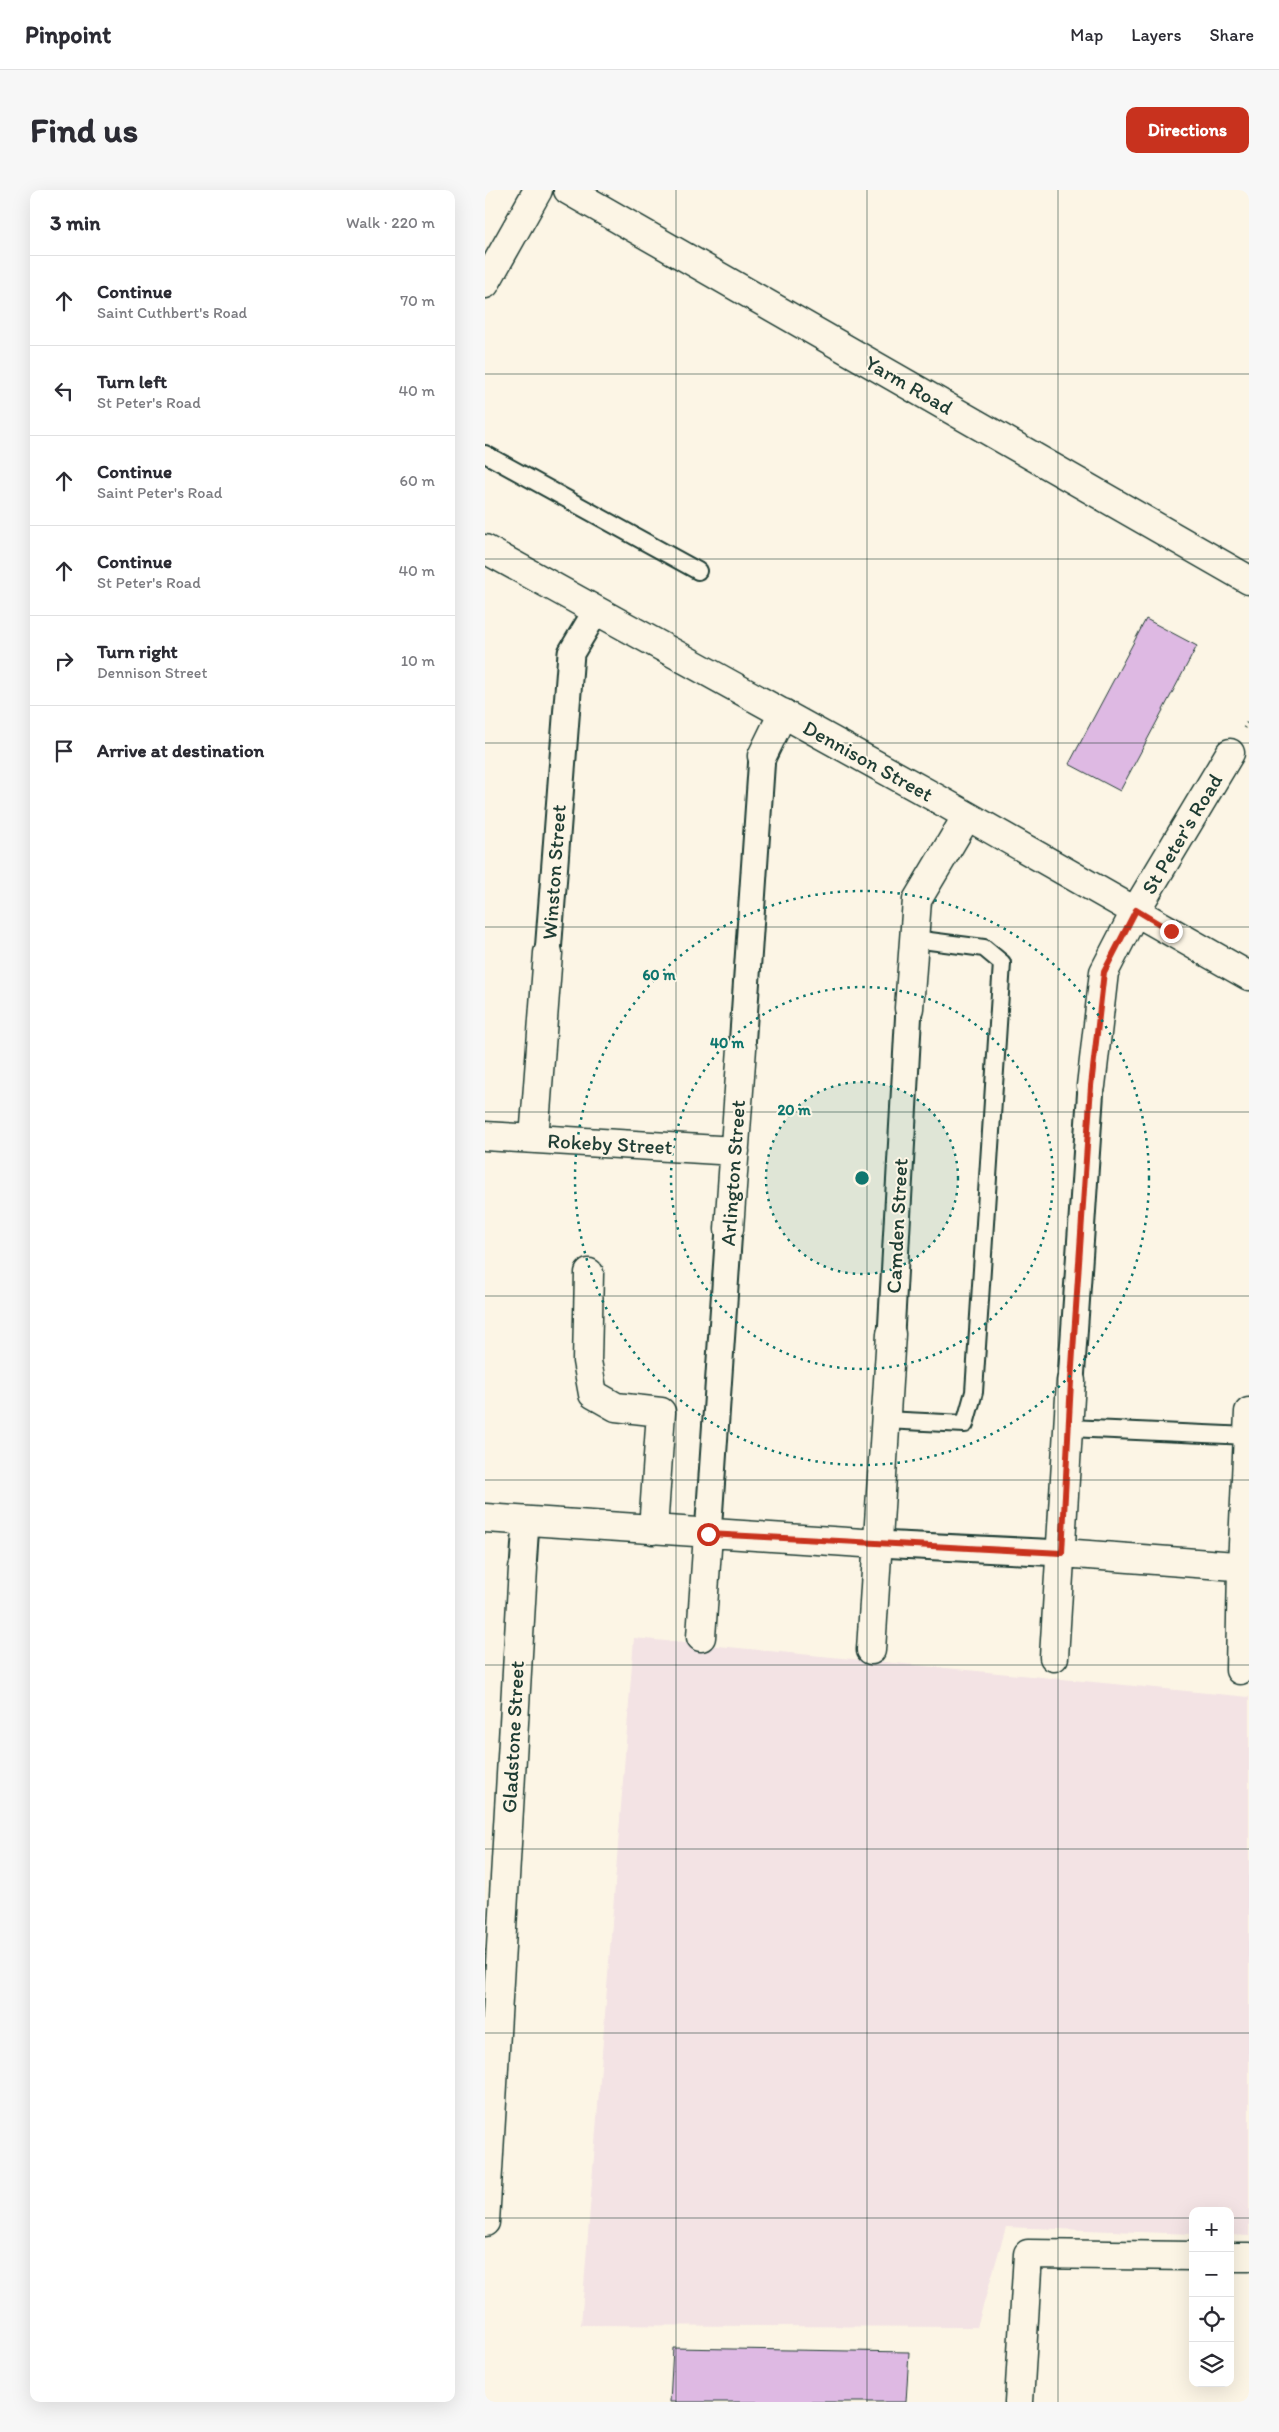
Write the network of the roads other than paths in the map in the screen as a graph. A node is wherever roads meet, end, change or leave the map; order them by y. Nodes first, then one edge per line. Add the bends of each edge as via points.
1 (537, 190) edge
2 (576, 192) edge
3 (485, 284) edge
4 (485, 454) edge
5 (485, 549) edge
6 (698, 571) dead end
7 (1249, 580) edge
8 (596, 610) junction
9 (783, 714) junction
10 (1230, 753) dead end
11 (762, 756) joint
12 (967, 816) junction
13 (1136, 910) junction
14 (914, 940) junction
15 (548, 953) joint
16 (1249, 976) edge
17 (909, 1008) joint
18 (742, 1048) joint
19 (1091, 1086) joint
20 (485, 1136) edge
21 (534, 1139) junction
22 (735, 1152) junction
23 (729, 1229) joint
24 (589, 1273) dead end
25 (891, 1334) joint
26 (1071, 1381) joint
27 (885, 1420) junction
28 (1069, 1428) junction
29 (1248, 1428) edge
30 (485, 1518) edge
31 (526, 1522) junction
32 (653, 1530) junction
33 (708, 1534) junction
34 (878, 1544) junction
35 (1062, 1553) junction
36 (1245, 1567) edge
37 (523, 1568) joint
38 (701, 1637) dead end
39 (871, 1650) dead end
40 (1054, 1657) dead end
41 (1244, 1674) edge
42 (485, 2222) edge
43 (1189, 2256) edge
44 (1234, 2257) edge
45 (1249, 2257) edge
46 (1019, 2402) edge

1 - 3 street
2 - 7 street, Yarm Road
4 - 6 lane
5 - 8 street, Dennison Street
8 - 9 street, Dennison Street
8 - 15 street, Winston Street via 571,653
9 - 11 street, Arlington Street
9 - 12 street, Dennison Street
10 - 13 street, St Peter's Road
11 - 18 street, Arlington Street
12 - 13 street, Dennison Street
12 - 14 street, Camden Street via 917,900
13 - 16 street, Dennison Street
13 - 19 street, St Peter's Road via 1104,972
14 - 17 street, Camden Street
14 - 27 lane via 984,948 1002,963 974,1392 965,1424
15 - 21 street, Winston Street
17 - 25 street, Camden Street
18 - 22 street, Arlington Street
19 - 26 street
20 - 21 street, Rokeby Street
21 - 22 street, Rokeby Street
22 - 23 street, Arlington Street
23 - 33 street, Arlington Street
24 - 32 street via 587,1361 593,1394 617,1407 661,1412
25 - 27 street, Camden Street
26 - 28 street
27 - 34 street, Camden Street
28 - 29 lane
28 - 35 street
29 - 36 street
30 - 31 street
31 - 32 street
31 - 37 street, Gladstone Street
32 - 33 street
33 - 34 street
33 - 38 street, Arlington Street
34 - 35 street
34 - 39 street, Camden Street
35 - 36 street
35 - 40 street
36 - 41 street
37 - 42 street, Gladstone Street
43 - 46 street via 1028,2254
44 - 45 street

